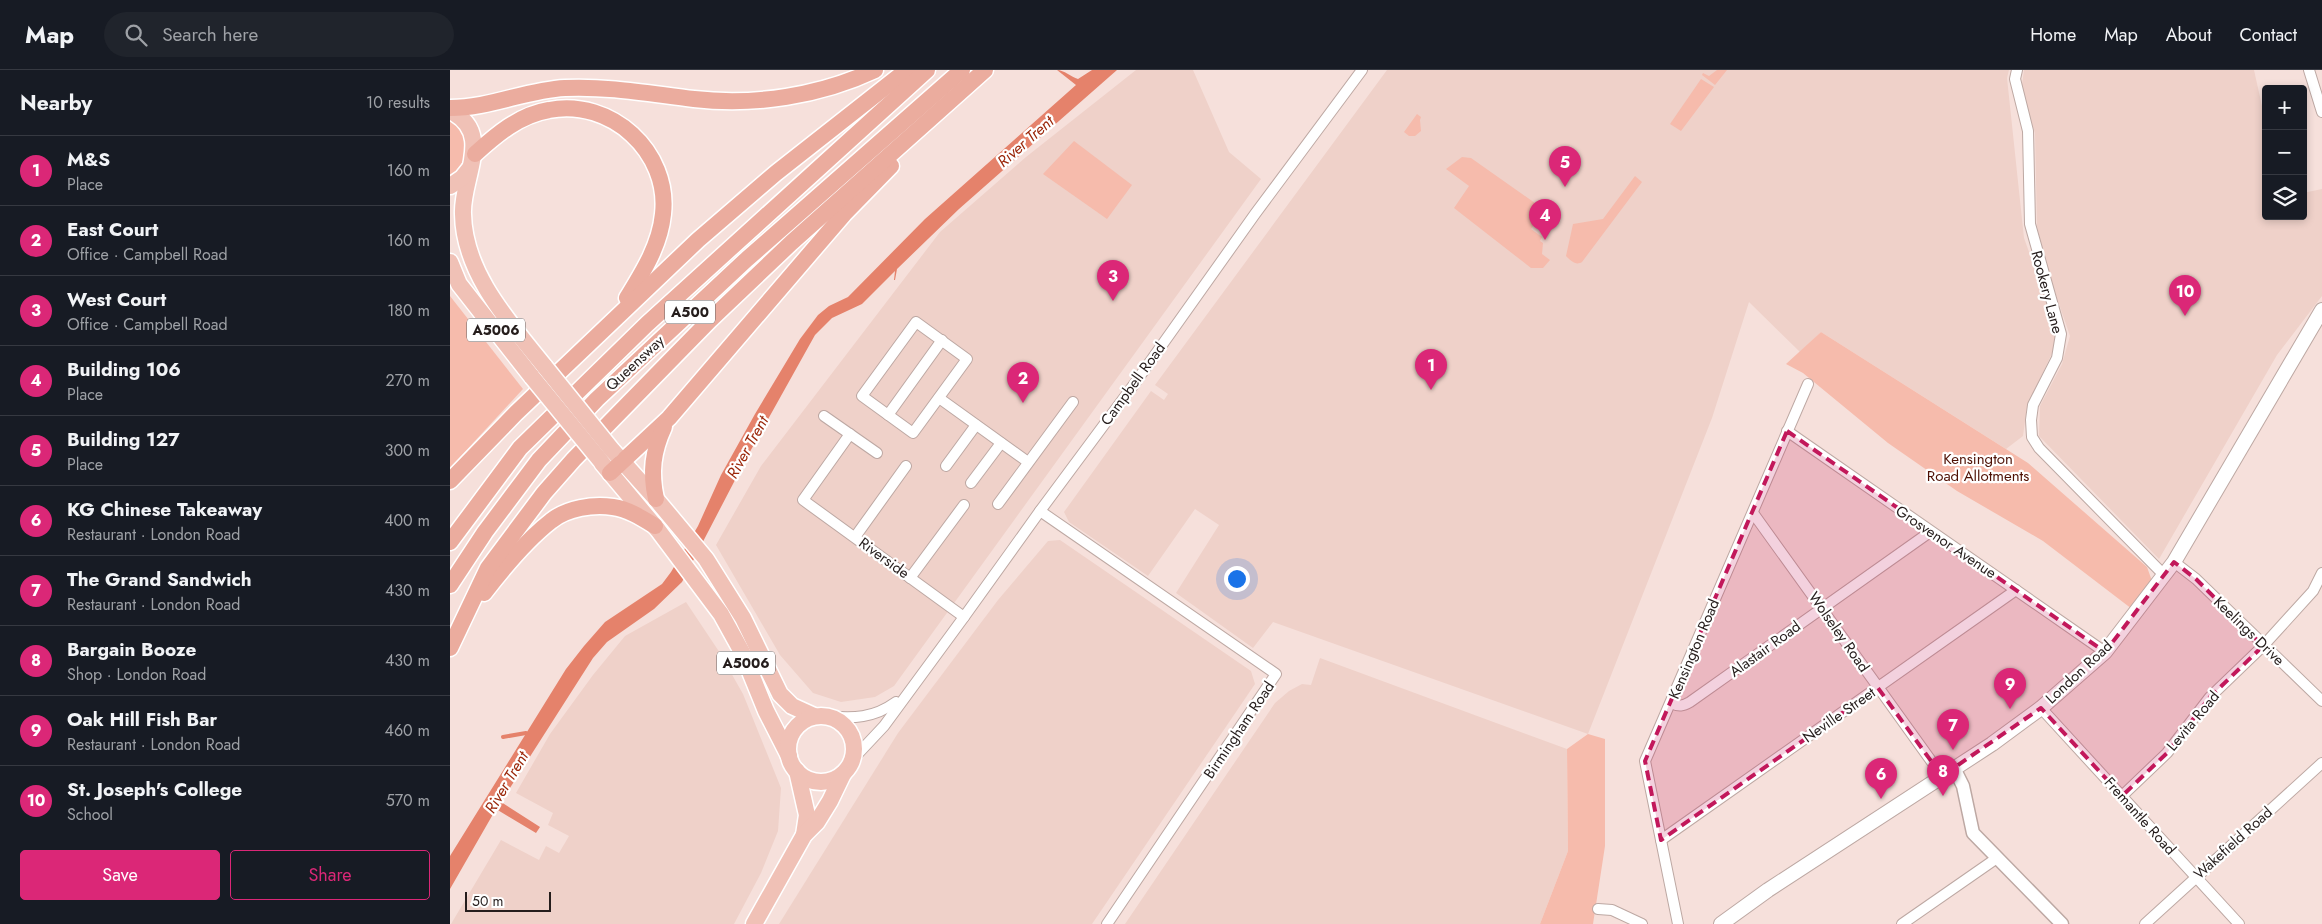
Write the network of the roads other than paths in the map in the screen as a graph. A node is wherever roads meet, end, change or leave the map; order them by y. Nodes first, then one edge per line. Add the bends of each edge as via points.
1 (875, 70) edge
2 (907, 70) edge
3 (927, 70) edge
4 (962, 70) edge
5 (985, 70) edge
6 (1362, 70) edge
7 (2017, 70) edge
8 (2309, 70) edge
9 (450, 110) edge
10 (2322, 112) edge
11 (472, 161) junction
12 (450, 186) edge
13 (450, 262) edge
14 (2322, 310) edge
15 (613, 318) junction
16 (2318, 325) edge
17 (942, 340) junction
18 (539, 372) junction
19 (1808, 384) dead end
20 (939, 398) junction
21 (1073, 402) dead end
22 (888, 415) junction
23 (824, 416) dead end
24 (669, 418) junction
25 (976, 425) junction
26 (1787, 432) junction
27 (850, 434) junction
28 (1001, 443) junction
29 (877, 453) dead end
30 (611, 457) junction
31 (1028, 462) junction
32 (906, 466) dead end
33 (946, 466) dead end
34 (450, 481) edge
35 (972, 483) dead end
36 (656, 499) junction
37 (998, 504) dead end
38 (964, 505) dead end
39 (1040, 511) junction
40 (1753, 513) junction
41 (656, 528) junction
42 (1930, 532) junction
43 (855, 537) junction
44 (450, 542) edge
45 (2174, 562) junction
46 (2322, 573) edge
47 (2165, 576) junction
48 (910, 578) junction
49 (450, 585) edge
50 (2016, 590) junction
51 (1822, 608) junction
52 (964, 617) junction
53 (463, 622) junction
54 (2264, 646) junction
55 (450, 648) edge
56 (2104, 652) junction
57 (1878, 688) junction
58 (903, 697) junction
59 (2322, 701) edge
60 (1671, 703) junction
61 (2041, 708) junction
62 (821, 716) junction
63 (789, 756) junction
64 (853, 759) junction
65 (2322, 763) edge
66 (1955, 770) junction
67 (797, 771) junction
68 (843, 774) junction
69 (1942, 776) junction
70 (2122, 796) junction
71 (804, 835) junction
72 (1661, 840) junction
73 (1997, 858) junction
74 (2195, 877) junction
75 (1598, 909) dead end
76 (754, 924) edge
77 (1107, 924) edge
78 (1642, 924) edge
79 (1678, 924) edge
80 (1720, 924) edge
81 (1902, 924) edge
82 (2062, 924) edge
83 (2145, 924) edge
84 (2239, 924) edge

1 - 9 highway via 817,90 756,100 695,99 617,89 564,88
2 - 15 highway via 776,172
3 - 44 highway, Queensway / A500 via 647,324 520,448
4 - 49 highway, Queensway / A500 via 747,258 597,399 539,460
5 - 24 highway via 844,214
5 - 53 highway via 791,243 580,452 544,493 488,568
6 - 39 street, Campbell Road
7 - 47 street, Rookery Lane via 2015,79 2028,131 2030,224 2061,334 2057,358 2034,405 2032,437 2039,448
8 - 10 street
9 - 11 main road via 470,128 474,143
11 - 12 main road via 462,178
11 - 15 highway via 502,129 549,110 591,111 612,119 646,148 658,172 663,214 654,249 640,278
11 - 18 main road, A5006 via 462,213 473,262 485,287
13 - 18 main road, A5006 via 459,284
14 - 16 main road, London Road
15 - 34 highway
16 - 45 main road, London Road
17 - 20 street via 967,359
17 - 22 street
17 - 22 street via 916,322 862,396
18 - 30 main road, A5006, bridge
19 - 26 street, Kensington Road
20 - 22 street via 913,433
20 - 25 street
21 - 31 street
23 - 27 street
24 - 30 highway
24 - 36 highway via 653,455 652,484
25 - 28 street
25 - 33 street
26 - 40 street, Kensington Road
26 - 42 street, Grosvenor Avenue
27 - 29 street
27 - 43 street, Riverside via 803,500
28 - 31 street
28 - 35 street
30 - 36 main road, A5006
30 - 41 main road, A5006 via 610,473
31 - 37 street
32 - 43 street
36 - 62 main road, A5006 via 706,560 743,618 780,694 792,706
38 - 48 street
39 - 52 street, Campbell Road
39 - 77 street, Birmingham Road via 1276,674
40 - 51 street, Wolseley Road
40 - 60 street, Kensington Road
41 - 53 highway via 631,512 613,507 580,508 561,515 551,521 502,571
41 - 63 main road, A5006 via 725,621
42 - 50 street, Grosvenor Avenue
42 - 51 street, Alastair Road
43 - 48 street, Riverside
45 - 47 main road, London Road
45 - 54 street, Keelings Drive via 2196,579
46 - 54 street, Levita Road via 2313,591
47 - 56 main road, London Road
48 - 52 street, Riverside
50 - 56 street, Grosvenor Avenue
50 - 57 street, Neville Street
51 - 57 street, Wolseley Road
51 - 60 street, Alastair Road via 1684,706
52 - 58 street, Campbell Road
53 - 55 highway
54 - 59 street, Keelings Drive
54 - 70 street, Levita Road via 2210,697 2167,753
56 - 61 main road, London Road
57 - 69 street, Wolseley Road
57 - 72 street, Neville Street
58 - 62 street, Campbell Road via 867,717
58 - 64 street, Campbell Road via 884,726
60 - 72 street, Kensington Road via 1645,761
61 - 66 main road, London Road
61 - 70 street, Fremantle Road
62 - 63 main road via 796,727 790,736
62 - 64 main road via 841,722 849,731 854,748
63 - 67 main road
64 - 68 main road
65 - 74 street, Wakefield Road
66 - 69 main road, London Road
66 - 73 street via 1963,786 1973,833
67 - 68 main road via 810,780 821,782
67 - 71 main road via 807,815
68 - 71 main road via 817,822
69 - 80 main road, London Road
70 - 74 street, Fremantle Road
71 - 76 main road
72 - 79 street, Kensington Road
73 - 81 street
73 - 82 street
74 - 83 street, Wakefield Road
74 - 84 street, Fremantle Road
75 - 78 street via 1612,910

